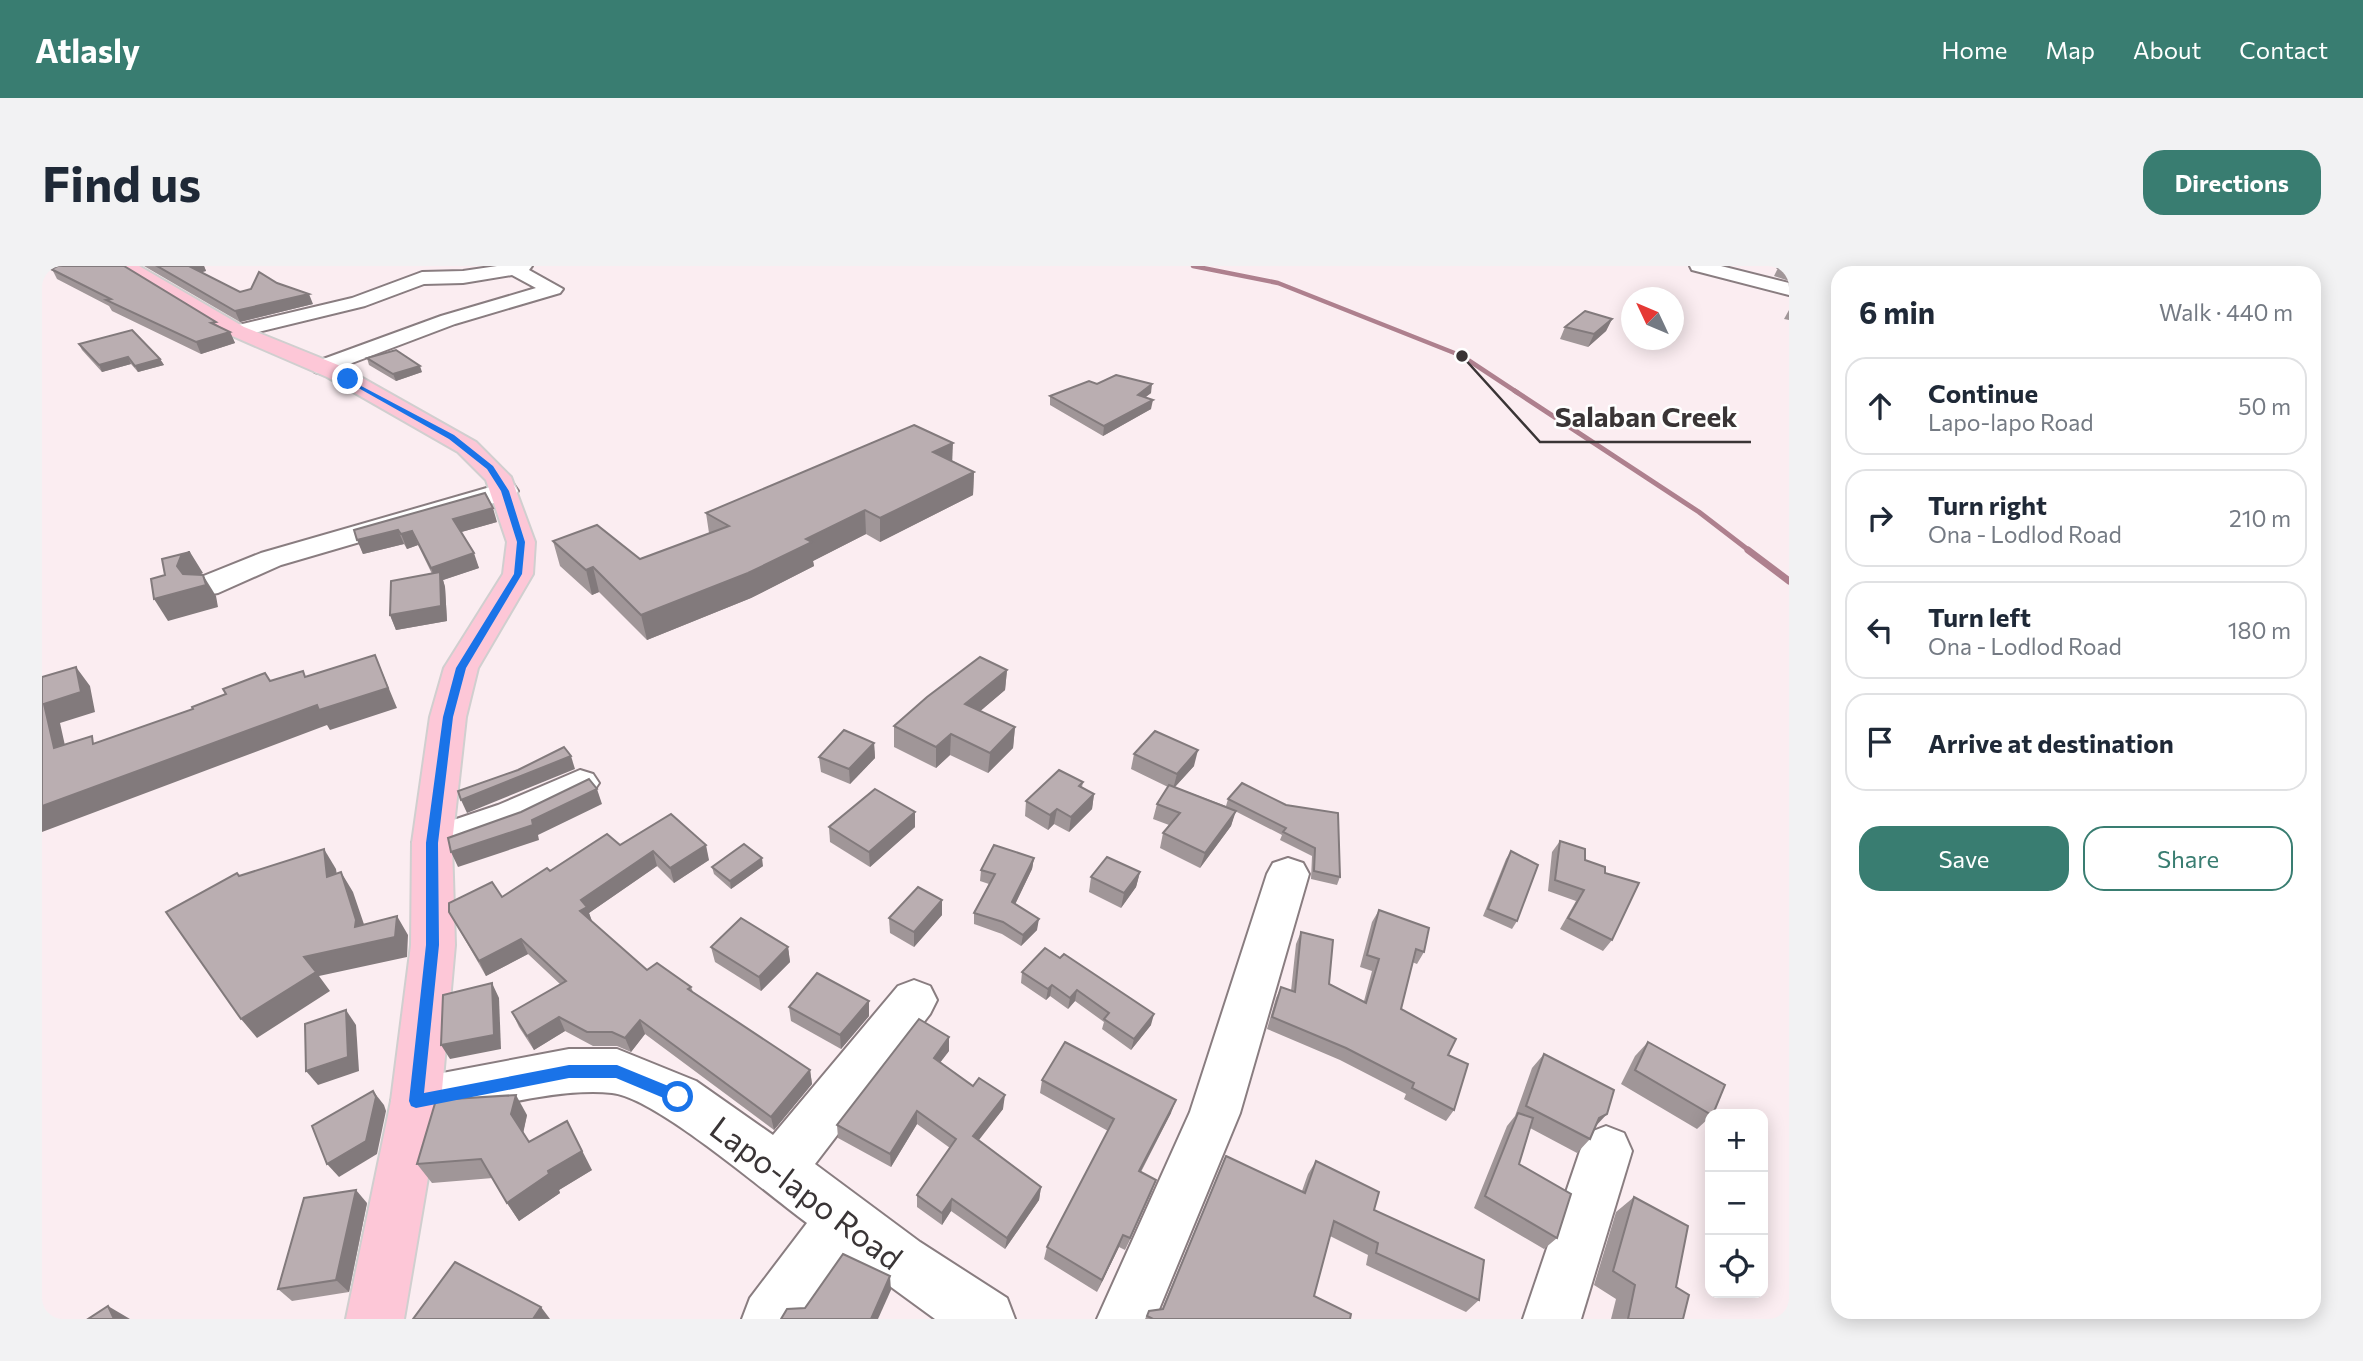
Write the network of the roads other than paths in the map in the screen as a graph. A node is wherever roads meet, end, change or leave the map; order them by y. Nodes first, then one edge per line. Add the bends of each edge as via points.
1 (126, 266) edge
2 (521, 267) edge
3 (1712, 267) edge
4 (1789, 289) edge
5 (237, 331) junction
6 (323, 367) junction
7 (505, 491) junction
8 (207, 586) edge
9 (580, 783) edge
10 (432, 843) junction
11 (1288, 874) dead end
12 (914, 1000) dead end
13 (416, 1101) junction
14 (1606, 1151) dead end
15 (779, 1169) junction
16 (845, 1218) junction
17 (375, 1319) edge
18 (771, 1319) edge
19 (986, 1319) edge
20 (1126, 1319) edge
21 (1552, 1319) edge

1 - 5 main road
2 - 5 street via 463,277 422,278 358,302
2 - 6 street via 520,273 553,289 448,320
3 - 4 street
5 - 6 main road
6 - 7 main road via 467,447 490,468
7 - 8 street via 271,559
7 - 10 main road via 521,542 518,574 461,668 448,717
9 - 10 street via 512,815
10 - 13 main road via 433,945
11 - 20 street via 1215,1114
12 - 15 street
13 - 15 street, Lapo-lapo Road via 569,1071 617,1071 678,1097
13 - 17 main road
14 - 21 street
15 - 16 street, Lapo-lapo Road
16 - 18 street
16 - 19 street, Lapo-lapo Road via 900,1262

